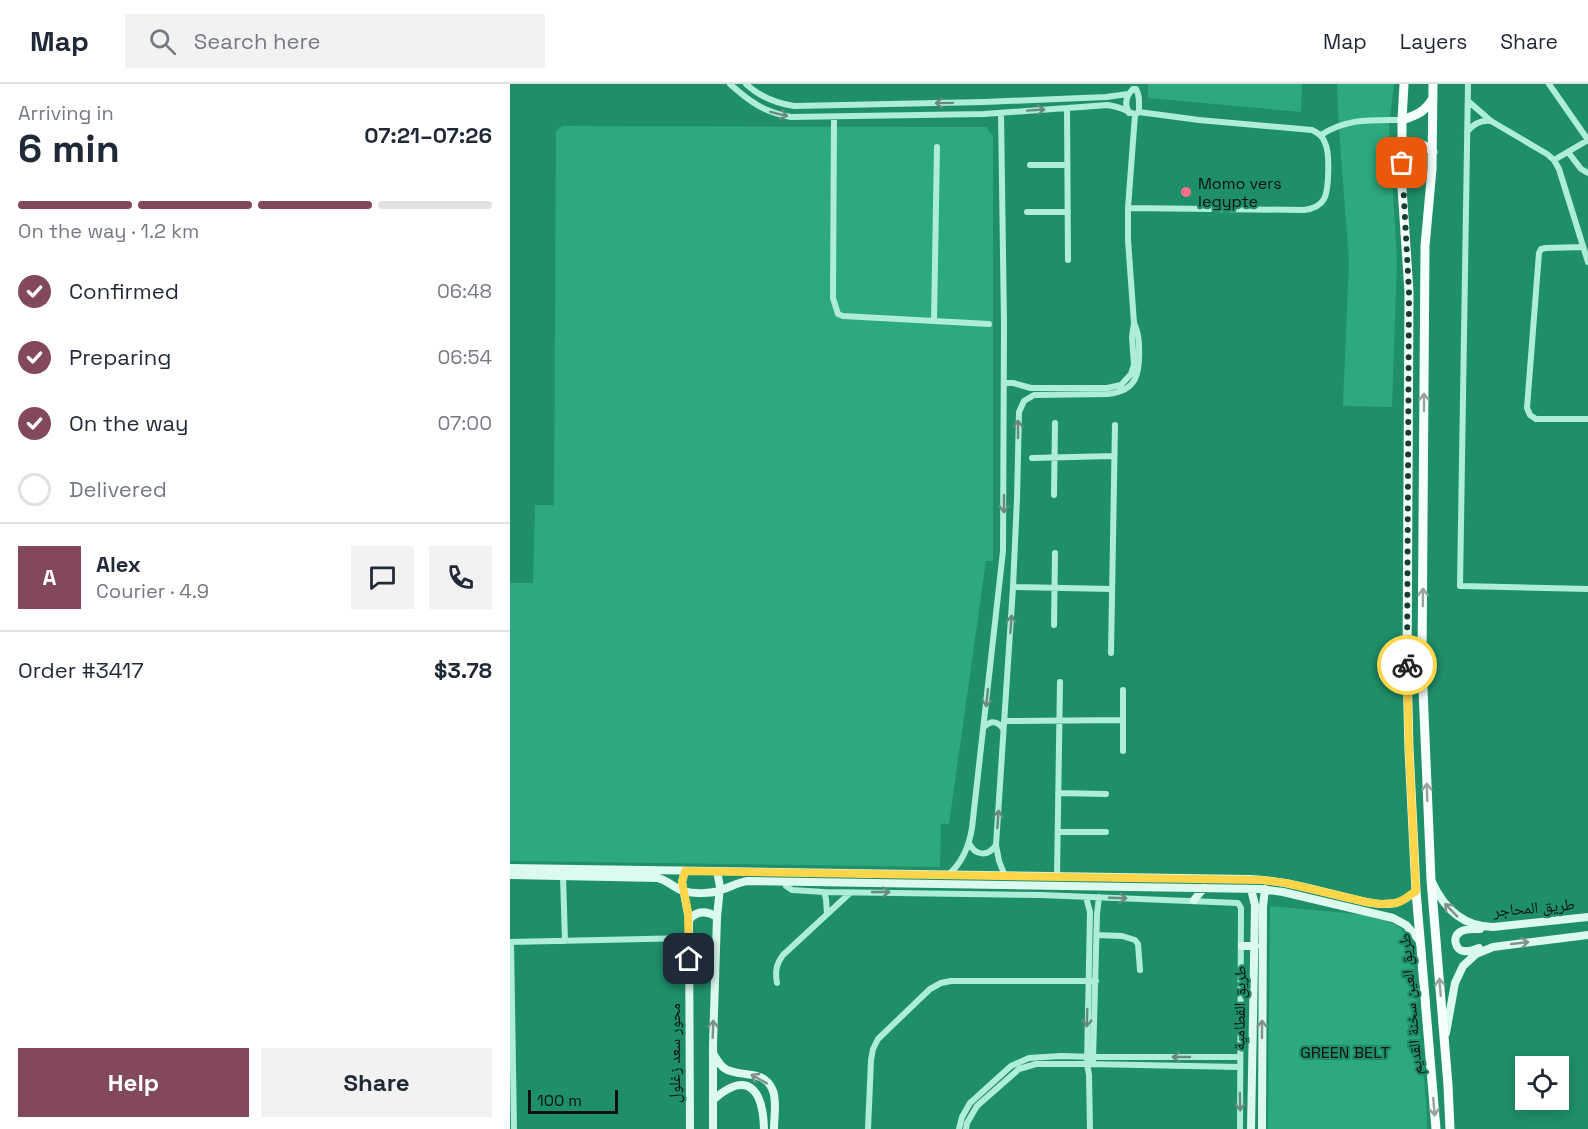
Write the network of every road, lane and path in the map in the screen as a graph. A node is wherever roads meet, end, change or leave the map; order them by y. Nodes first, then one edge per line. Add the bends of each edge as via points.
1 (730, 84) edge
2 (746, 84) edge
3 (1130, 84) edge
4 (1138, 84) edge
5 (1404, 84) edge
6 (1433, 84) edge
7 (1468, 84) edge
8 (1549, 84) edge
9 (1138, 92) junction
10 (1129, 93) junction
11 (1433, 97) junction
12 (1008, 101) junction
13 (1468, 101) junction
14 (984, 102) junction
15 (1067, 108) junction
16 (1010, 112) junction
17 (1001, 113) junction
18 (1134, 113) junction
19 (984, 114) junction
20 (834, 117) junction
21 (1402, 120) junction
22 (1491, 121) junction
23 (1467, 132) junction
24 (1320, 135) junction
25 (1588, 140) edge
26 (937, 147) dead end
27 (1401, 147) junction
28 (1432, 152) junction
29 (1568, 152) junction
30 (1554, 160) junction
31 (1030, 165) dead end
32 (1067, 165) junction
33 (1588, 173) edge
34 (1128, 208) junction
35 (1028, 212) dead end
36 (1068, 212) junction
37 (1583, 247) junction
38 (1068, 260) dead end
39 (1588, 262) edge
40 (934, 321) junction
41 (1134, 323) junction
42 (989, 324) dead end
43 (1004, 382) junction
44 (1026, 387) junction
45 (1027, 398) junction
46 (1588, 419) edge
47 (1054, 423) dead end
48 (1115, 425) dead end
49 (1114, 456) junction
50 (1032, 458) dead end
51 (1054, 458) junction
52 (1054, 495) dead end
53 (1055, 553) dead end
54 (1013, 587) junction
55 (1054, 588) junction
56 (1112, 589) junction
57 (1588, 589) edge
58 (1054, 625) dead end
59 (1112, 653) dead end
60 (1060, 682) dead end
61 (1123, 690) dead end
62 (1060, 720) junction
63 (1123, 720) junction
64 (1004, 721) junction
65 (984, 727) junction
66 (1004, 729) junction
67 (1123, 751) dead end
68 (1058, 793) junction
69 (1106, 794) dead end
70 (1058, 832) junction
71 (1106, 832) dead end
72 (969, 843) junction
73 (996, 845) junction
74 (510, 868) edge
75 (685, 871) junction
76 (717, 871) junction
77 (949, 874) junction
78 (510, 875) edge
79 (563, 876) junction
80 (1005, 876) junction
81 (1057, 876) junction
82 (1431, 880) junction
83 (784, 882) junction
84 (1204, 888) junction
85 (1251, 889) junction
86 (1265, 890) junction
87 (683, 891) junction
88 (719, 891) junction
89 (1416, 891) junction
90 (824, 892) junction
91 (850, 892) junction
92 (1086, 897) junction
93 (1099, 897) junction
94 (1194, 900) junction
95 (1396, 903) junction
96 (827, 914) junction
97 (717, 917) junction
98 (1588, 917) edge
99 (1393, 918) junction
100 (689, 920) junction
101 (1493, 927) junction
102 (1097, 935) junction
103 (1588, 935) edge
104 (689, 938) junction
105 (565, 941) junction
106 (1420, 941) junction
107 (511, 942) edge
108 (1242, 946) junction
109 (1255, 946) junction
110 (1493, 947) junction
111 (1140, 970) dead end
112 (1093, 981) junction
113 (777, 983) dead end
114 (1444, 1042) junction
115 (713, 1052) junction
116 (1240, 1057) junction
117 (1090, 1061) junction
118 (1240, 1067) junction
119 (994, 1085) junction
120 (713, 1100) junction
121 (514, 1129) edge
122 (690, 1129) edge
123 (713, 1129) edge
124 (764, 1129) edge
125 (774, 1129) edge
126 (868, 1129) edge
127 (959, 1129) edge
128 (966, 1129) edge
129 (1090, 1129) edge
130 (1240, 1129) edge
131 (1251, 1129) edge
132 (1262, 1129) edge
133 (1436, 1129) edge
134 (1450, 1129) edge

1 -> 20 street via 747,100 779,115
14 -> 2 street via 794,106 766,98
3 - 10 street
4 - 9 street
5 - 21 main road, طريق العين سخنة القديم
6 - 11 main road, طريق العين سخنة القديم
7 - 13 street
8 - 25 street
9 - 10 street via 1134,88
9 - 18 street
10 - 12 street
10 - 18 street via 1126,106
11 - 21 main road via 1424,111
11 - 28 main road, طريق العين سخنة القديم
12 - 14 street
12 - 16 street
13 - 22 street
13 - 23 street
14 - 19 street
16 -> 15 street
15 - 18 street via 1108,105
15 - 32 street
16 - 17 street
17 - 19 street
17 - 43 street
18 - 24 street via 1307,129
18 - 34 street
19 - 20 street
20 - 40 street via 835,310 843,316
21 - 24 street via 1349,123
21 - 27 main road, طريق العين سخنة القديم
22 - 23 street via 1476,123
22 - 30 street
23 - 57 street via 1460,586
24 - 34 street via 1327,149 1327,190 1314,208
25 - 29 street
26 - 40 street
27 - 28 main road via 1421,144
27 - 89 main road, طريق العين سخنة القديم via 1409,292 1407,665
82 -> 28 main road, طريق العين سخنة القديم via 1422,665 1425,246
29 - 30 street
29 - 33 street
30 - 37 street
31 - 32 street
32 - 36 street
34 - 41 street
35 - 36 street
36 - 38 street
37 - 39 street
37 - 46 street via 1544,248 1539,254 1527,408 1536,419
40 - 42 street
41 - 44 street via 1134,365 1121,385
41 - 45 street via 1140,368 1127,388 1113,393 1039,394
43 - 44 street
43 -> 65 street via 1003,551
44 - 45 street
54 -> 45 street via 1019,412
47 - 51 street
48 - 49 street
49 - 51 street
49 - 56 street
50 - 51 street
51 - 52 street
53 - 55 street
54 - 55 street
64 -> 54 street
55 - 56 street
55 - 58 street
56 - 59 street
60 - 62 street
61 - 63 street
62 - 63 street
62 - 64 street
62 - 68 street
63 - 67 street
64 - 66 street
65 - 66 street via 994,722
65 - 72 street
73 -> 66 street
68 - 69 street
68 - 70 street
70 - 71 street
70 - 81 street
72 - 73 street via 980,854 990,852
72 - 77 street
73 - 80 street
74 - 75 main road
75 - 76 main road
75 - 87 main road, محور سعد زغلول
76 - 77 main road
76 - 88 main road
77 - 80 main road
78 - 79 main road
79 - 87 main road via 658,878
79 - 105 street
80 - 81 main road
81 - 95 main road via 1262,880 1366,902
101 -> 82 main road, طريق المحاجر via 1474,925 1456,916
114 -> 82 main road, طريق العين سخنة القديم
83 - 84 main road
83 - 88 main road via 745,882
83 - 90 street via 792,890
84 - 85 main road
84 - 94 main road
85 - 86 main road
85 - 109 main road, طريق القطامية
86 - 99 main road
132 -> 86 main road, طريق القطامية
87 - 88 main road
87 - 100 main road, محور سعد زغلول
88 - 97 main road
89 - 95 main road
89 - 106 main road, طريق العين سخنة القديم
90 - 91 street
90 - 96 street
91 -> 92 street
91 - 96 street
92 - 93 street
92 - 112 street
93 -> 94 street
93 - 102 street
94 - 108 street via 1238,903
95 - 99 main road via 1400,911
96 - 113 street via 778,961
97 - 100 main road via 703,912
115 -> 97 main road
98 - 101 main road, طريق المحاجر
99 - 106 main road
100 - 104 main road, محور سعد زغلول
101 - 110 main road via 1463,930 1455,942 1458,949 1466,952
102 - 111 street via 1135,940
102 - 112 street
110 -> 103 main road, طريق المحاجر
104 - 105 street
104 - 122 main road, محور سعد زغلول
105 - 107 street
106 -> 133 main road, طريق العين سخنة القديم
107 - 121 street
108 - 109 main road
108 - 116 street
109 - 131 main road, طريق القطامية
110 - 114 main road, طريق المحاجر via 1476,954 1458,974
112 - 117 street
112 - 126 street via 951,981 933,986 875,1044
114 - 134 main road, طريق العين سخنة القديم
115 - 120 main road
125 -> 115 main road via 774,1096 770,1086 754,1075 725,1068
116 -> 117 street
116 - 118 street
117 - 118 street
117 - 119 street via 1027,1066
117 - 129 street
118 -> 130 street
119 - 127 street via 970,1103
119 - 128 street via 977,1106
120 - 123 main road
120 - 124 main road via 730,1087 747,1085 759,1096

